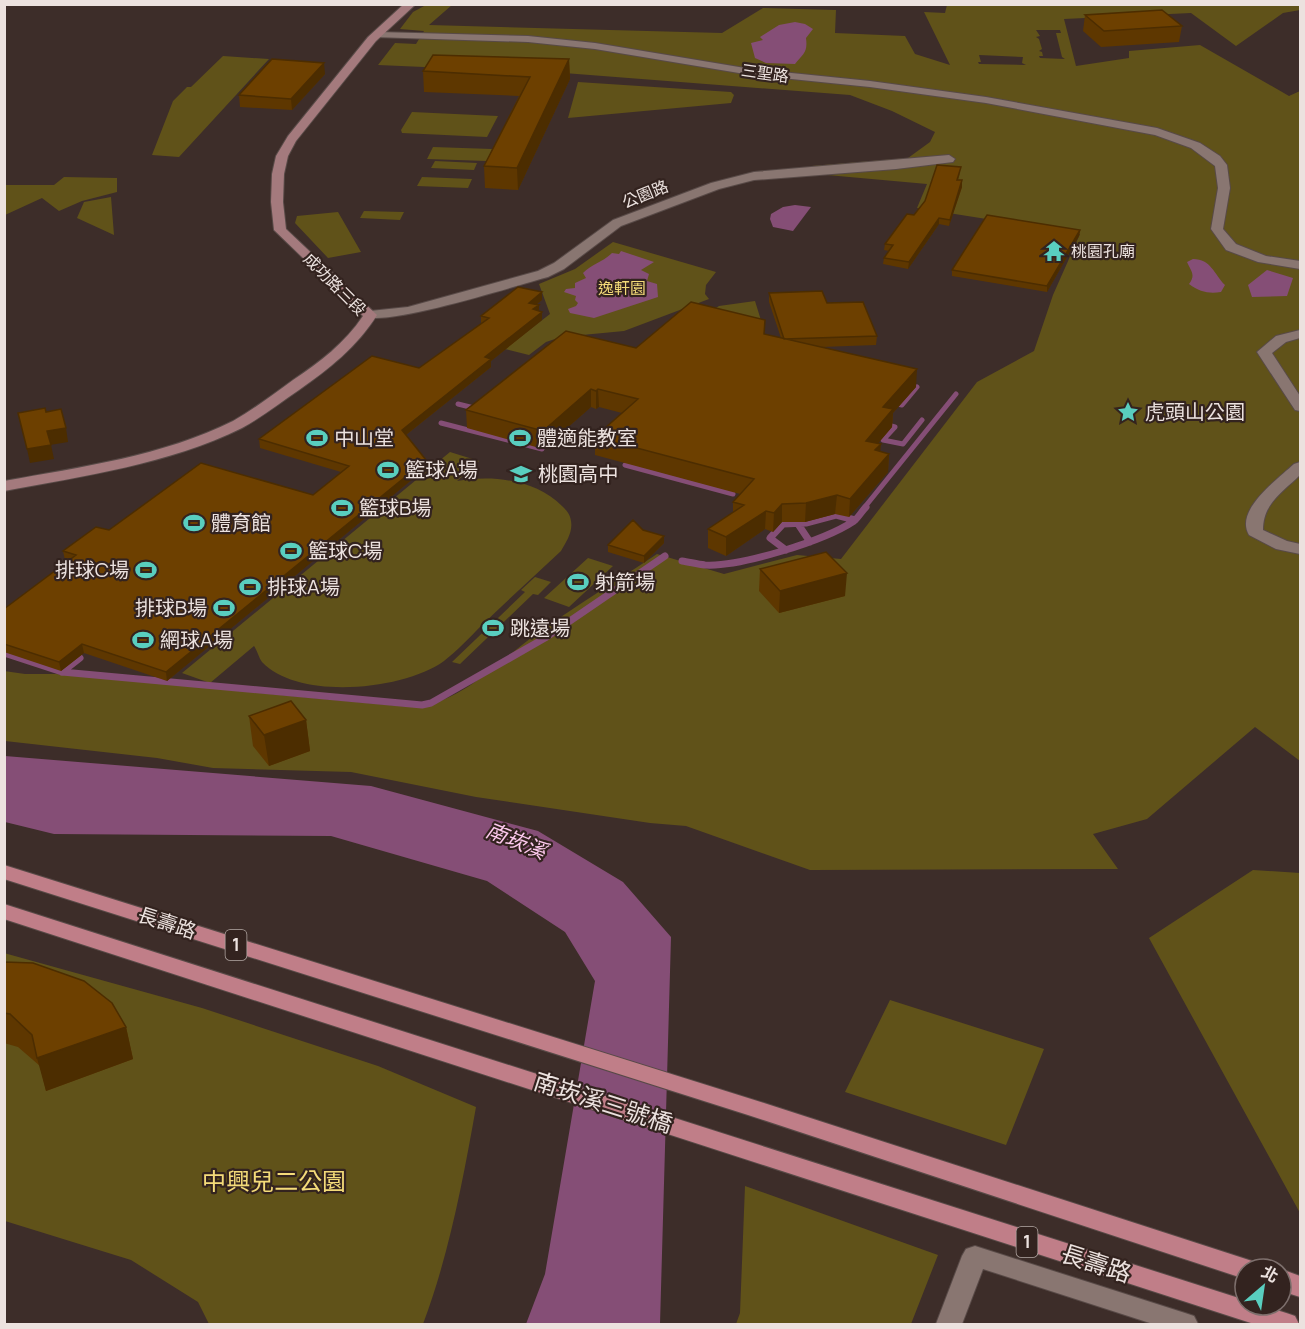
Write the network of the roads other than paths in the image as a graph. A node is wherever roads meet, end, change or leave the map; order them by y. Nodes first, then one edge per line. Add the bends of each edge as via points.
1 (411, 4) edge
2 (381, 33) junction
3 (949, 159) dead end
4 (1300, 265) edge
5 (370, 315) junction
6 (1300, 334) edge
7 (1300, 406) edge
8 (1300, 467) edge
9 (4, 486) edge
10 (1300, 549) edge
11 (8, 873) edge
12 (4, 911) edge
13 (461, 1016) joint
14 (436, 1050) joint
15 (756, 1109) joint
16 (770, 1156) joint
17 (1233, 1265) edge
18 (949, 1324) edge
19 (1185, 1324) edge
20 (1286, 1324) edge

1 - 2 street, 成功路三段
2 - 4 street, 三聖路 via 595,46 751,72 986,100 1149,128 1207,152 1221,164 1225,182 1217,229 1231,247 1263,260
2 - 5 street, 成功路三段 via 282,154 277,183 280,230
3 - 5 street, 公園路 via 785,172 715,186 617,223 543,274 408,311
5 - 9 street, 成功路三段 via 359,334 330,361 231,427 169,451
6 - 7 street via 1281,339 1264,352
8 - 10 street via 1263,502 1255,516 1255,532
11 - 13 main road, 長壽路 / 1
12 - 14 main road, 長壽路 / 1
13 - 15 main road, 南崁溪三號橋 / 1
14 - 16 main road, 南崁溪三號橋 / 1
15 - 17 main road, 長壽路 / 1
16 - 20 main road, 長壽路 / 1
18 - 19 street, 長壽路 via 975,1256

